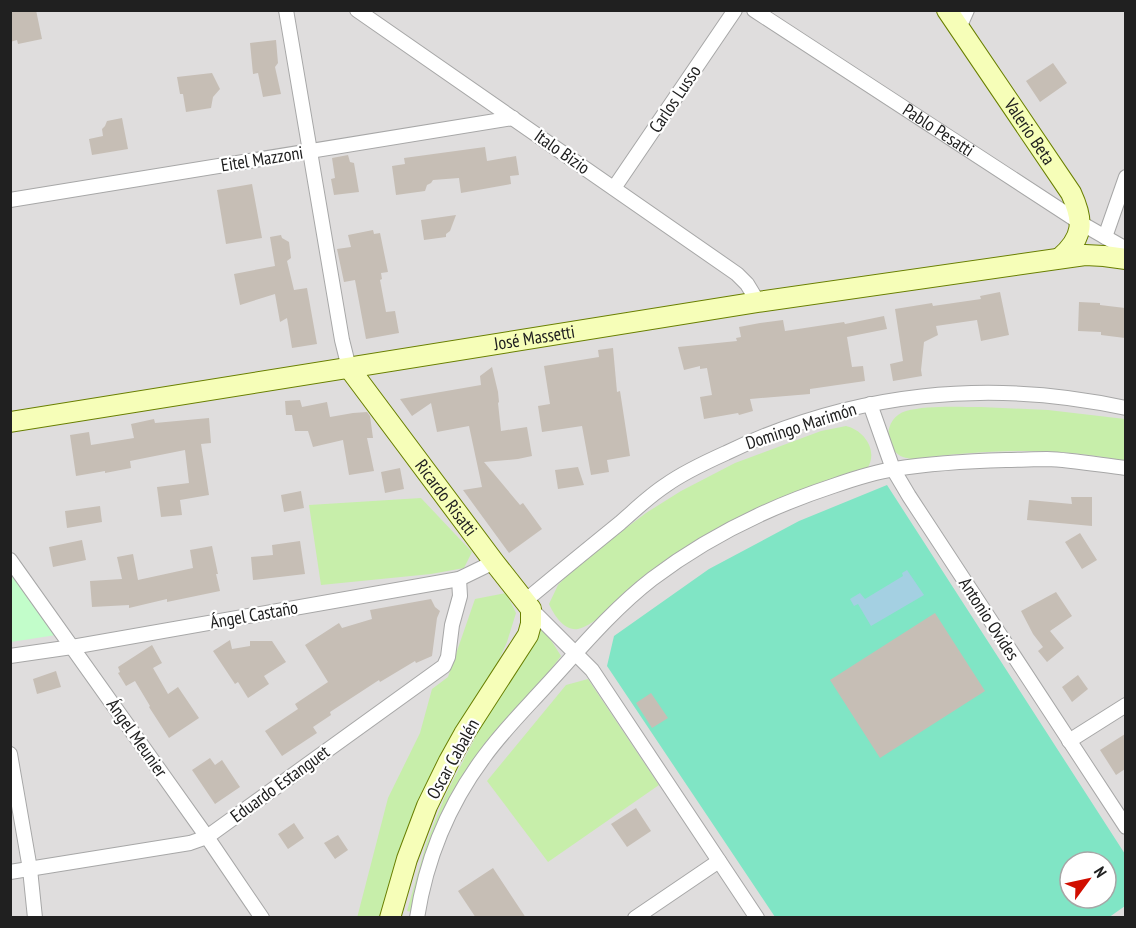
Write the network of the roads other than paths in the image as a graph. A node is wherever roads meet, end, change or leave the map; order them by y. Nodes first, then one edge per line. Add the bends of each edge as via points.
1 (286, 10) edge
2 (357, 10) edge
3 (735, 10) edge
4 (754, 10) edge
5 (948, 10) edge
6 (963, 19) edge
7 (513, 118) junction
8 (310, 151) junction
9 (1125, 177) edge
10 (614, 189) junction
11 (10, 200) edge
12 (1079, 222) junction
13 (1105, 237) junction
14 (1125, 249) edge
15 (1060, 258) junction
16 (1125, 259) edge
17 (758, 302) junction
18 (349, 368) junction
19 (870, 404) junction
20 (1125, 408) edge
21 (10, 422) edge
22 (1125, 468) edge
23 (893, 469) junction
24 (10, 560) edge
25 (494, 562) junction
26 (459, 579) junction
27 (528, 605) junction
28 (72, 647) junction
29 (576, 653) junction
30 (10, 656) edge
31 (1125, 705) edge
32 (1069, 741) junction
33 (10, 754) edge
34 (1125, 826) edge
35 (207, 837) junction
36 (719, 861) junction
37 (30, 869) junction
38 (10, 872) edge
39 (35, 918) edge
40 (262, 918) edge
41 (390, 918) edge
42 (417, 918) edge
43 (635, 918) edge
44 (757, 918) edge

1 - 8 street, Ricardo Risatti
2 - 7 street, Italo Bizio
3 - 10 street, Carlos Lusso
4 - 12 street, Pablo Pesatti
5 - 6 main road, Valerio Beta
6 - 12 main road, Valerio Beta via 1071,193
7 - 8 street, Eitel Mazzoni
7 - 10 street, Italo Bizio
8 - 11 street, Eitel Mazzoni
8 - 18 street, Ricardo Risatti
9 - 13 street
10 - 17 street, Italo Bizio via 737,273
12 - 13 street, Pablo Pesatti
12 - 15 main road via 1077,238
13 - 14 street, Pablo Pesatti
15 - 16 main road via 1085,255
15 - 17 main road, José Massetti
17 - 18 main road, José Massetti
18 - 21 main road, José Massetti
18 - 25 main road, Ricardo Risatti
19 - 20 street, Domingo Marimón via 967,392 1044,394
19 - 23 street, Antonio Ovides
19 - 27 street, Domingo Marimón via 765,436 666,485
22 - 23 street via 1047,459
23 - 29 street via 808,495 722,534 652,580
23 - 32 street, Antonio Ovides
24 - 28 street, Ángel Meunier
25 - 26 street, Ángel Castaño
25 - 27 main road, Ricardo Risatti
26 - 28 street, Ángel Castaño
26 - 35 street, Eduardo Estanguet via 460,596 444,666
27 - 29 street, Ricardo Risatti
27 - 41 main road, Oscar Cabalén via 528,635 448,761 407,858
28 - 30 street, Ángel Castaño
28 - 35 street, Ángel Meunier
29 - 36 street, Ricardo Risatti via 592,670
29 - 42 street via 484,756 462,791 432,855
31 - 32 street
32 - 34 street, Antonio Ovides
33 - 37 street
35 - 37 street, Eduardo Estanguet
35 - 40 street, Ángel Meunier
36 - 43 street
36 - 44 street, Ricardo Risatti
37 - 38 street, Eduardo Estanguet
37 - 39 street

